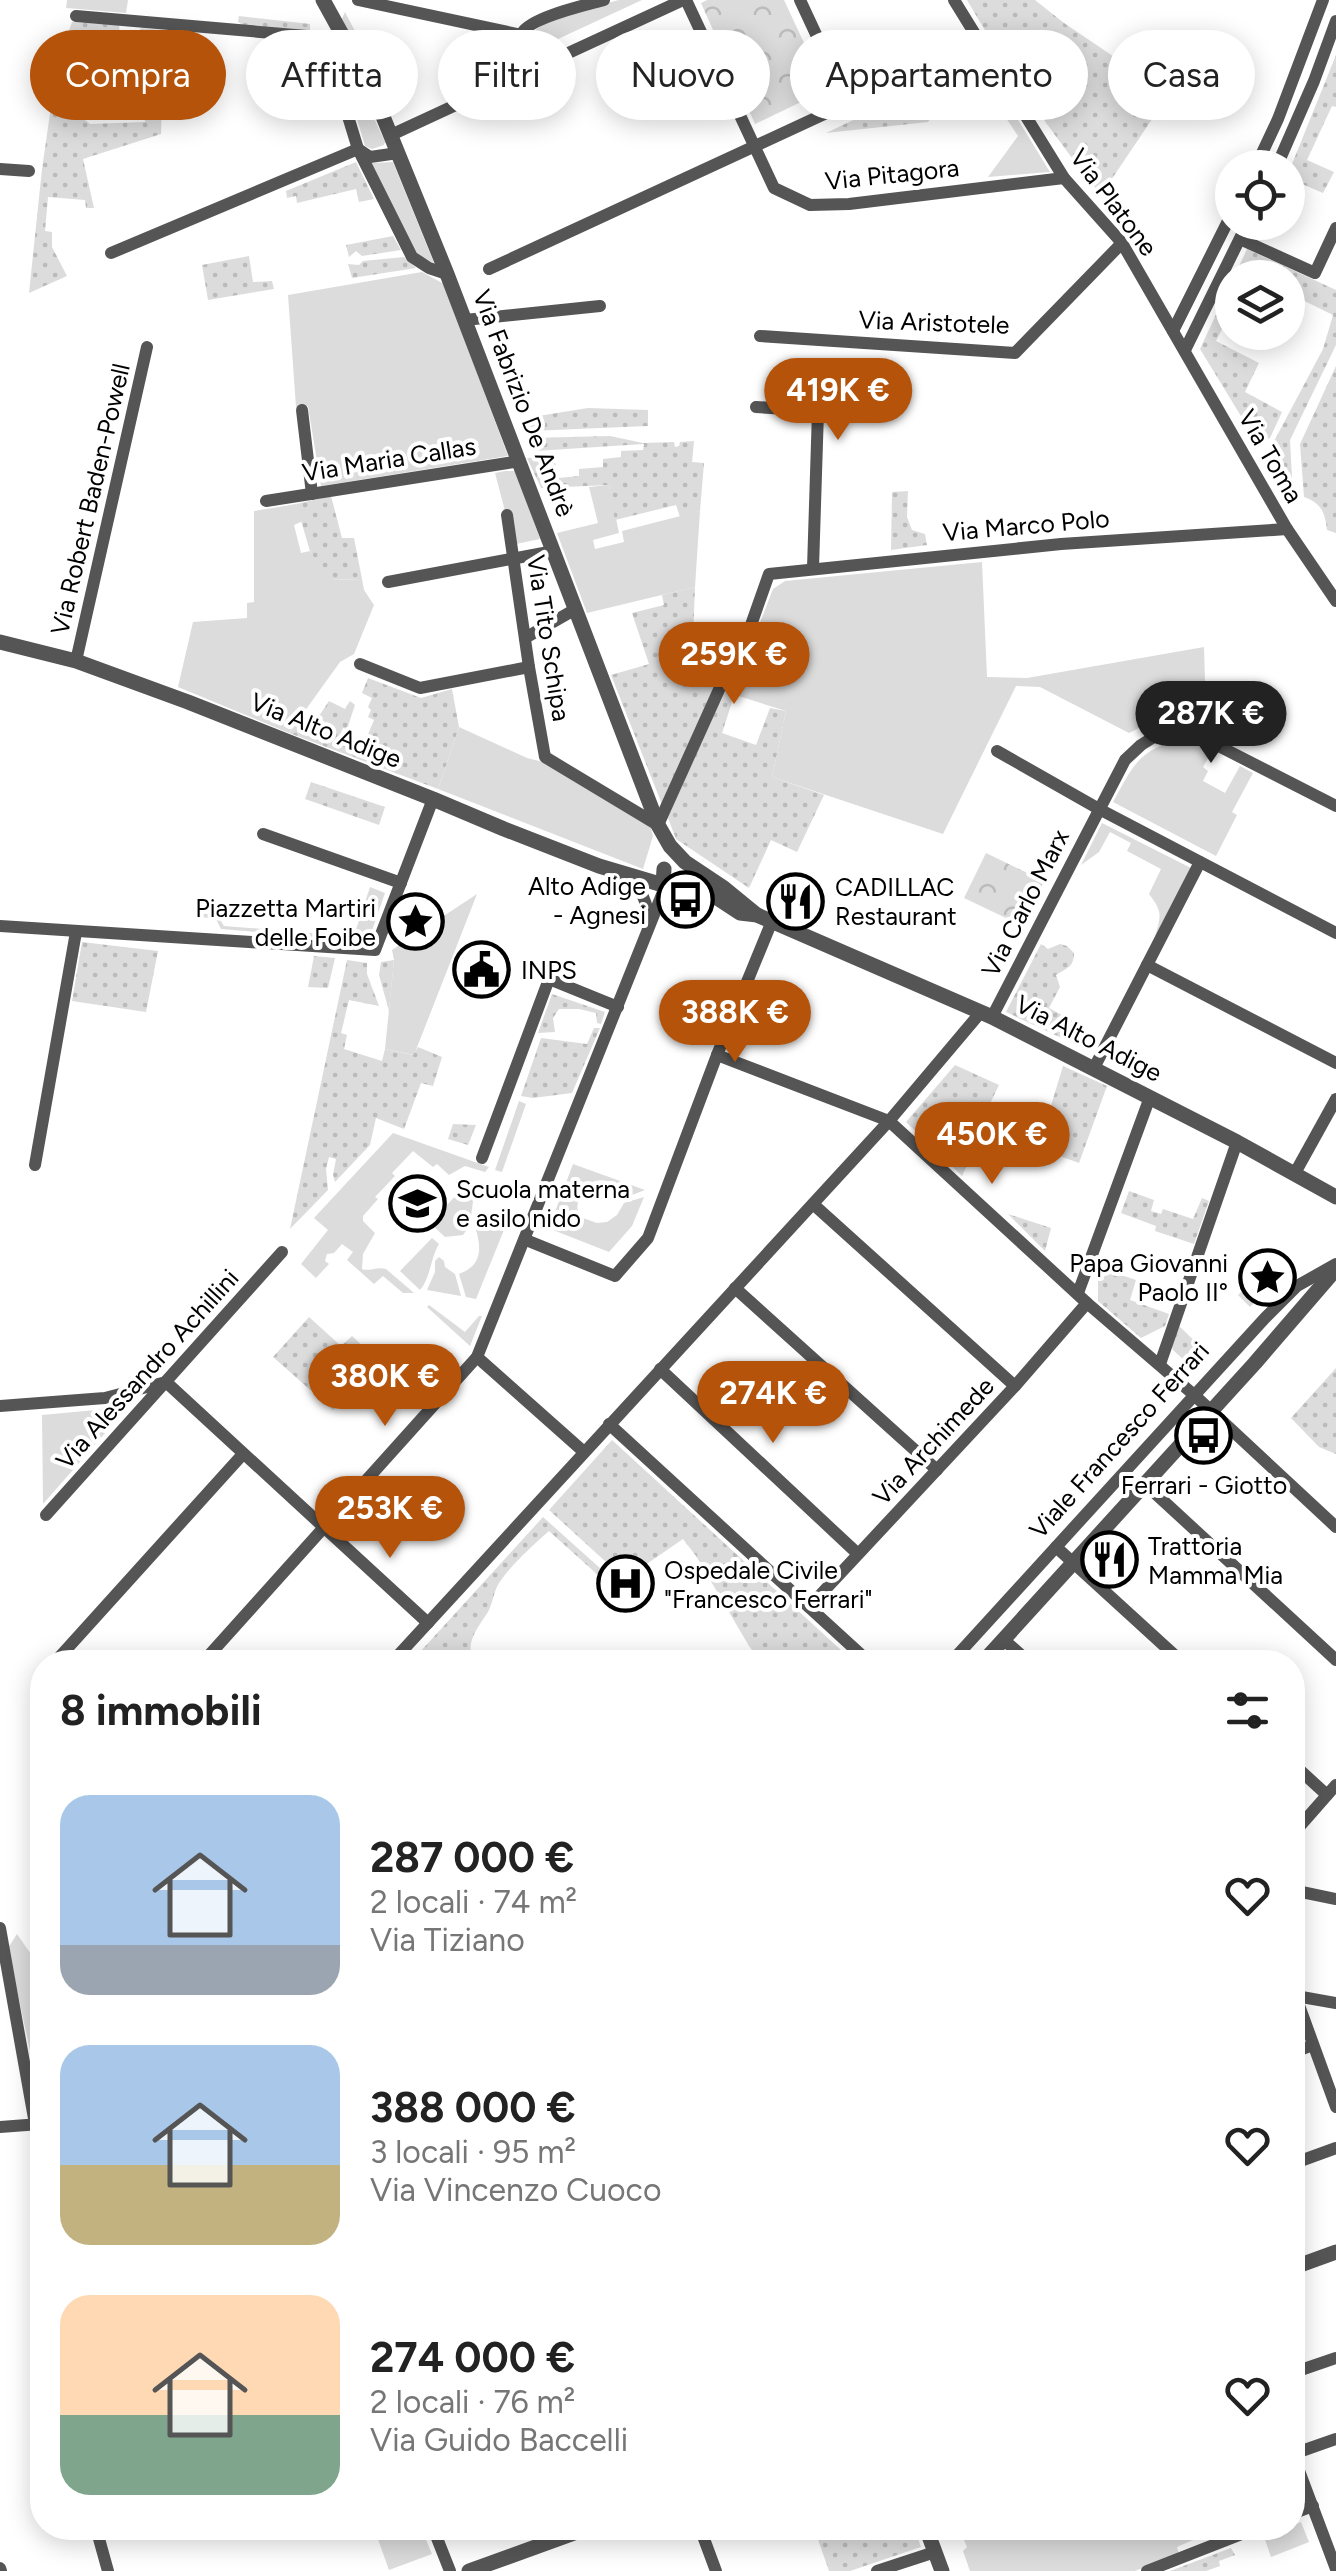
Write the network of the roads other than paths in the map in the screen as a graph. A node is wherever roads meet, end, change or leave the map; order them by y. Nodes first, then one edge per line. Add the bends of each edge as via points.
1 (358, 0) edge
2 (604, 0) edge
3 (685, 0) edge
4 (800, 0) edge
5 (954, 0) edge
6 (1323, 0) edge
7 (328, 2) edge
8 (76, 16) dead end
9 (1336, 21) edge
10 (340, 30) edge
11 (503, 30) edge
12 (526, 30) edge
13 (814, 30) edge
14 (973, 30) edge
15 (246, 31) edge
16 (576, 49) edge
17 (438, 113) edge
18 (349, 120) edge
19 (385, 120) edge
20 (811, 120) edge
21 (1028, 120) edge
22 (391, 135) junction
23 (752, 146) junction
24 (358, 149) junction
25 (1263, 150) edge
26 (1284, 150) edge
27 (398, 152) junction
28 (0, 169) edge
29 (30, 172) dead end
30 (1064, 178) junction
31 (1336, 228) edge
32 (1218, 240) edge
33 (1239, 240) edge
34 (1244, 240) edge
35 (1122, 243) junction
36 (111, 254) dead end
37 (490, 269) dead end
38 (448, 274) junction
39 (600, 306) dead end
40 (465, 320) junction
41 (1173, 331) junction
42 (760, 336) dead end
43 (148, 346) dead end
44 (1185, 350) junction
45 (756, 407) dead end
46 (302, 410) dead end
47 (520, 461) junction
48 (312, 494) junction
49 (266, 501) dead end
50 (508, 515) dead end
51 (1287, 529) junction
52 (554, 551) junction
53 (514, 559) junction
54 (813, 568) junction
55 (388, 582) dead end
56 (1336, 601) edge
57 (574, 610) junction
58 (525, 638) junction
59 (0, 642) edge
60 (76, 661) junction
61 (360, 664) dead end
62 (530, 667) junction
63 (996, 751) dead end
64 (433, 799) junction
65 (1336, 806) edge
66 (1099, 809) junction
67 (660, 828) junction
68 (263, 834) dead end
69 (1200, 862) junction
70 (673, 872) junction
71 (630, 876) junction
72 (400, 883) junction
73 (687, 892) junction
74 (764, 918) junction
75 (650, 924) junction
76 (0, 926) edge
77 (76, 932) junction
78 (1336, 933) edge
79 (1147, 964) junction
80 (618, 1007) junction
81 (986, 1015) junction
82 (717, 1055) junction
83 (1336, 1063) edge
84 (1094, 1068) junction
85 (1150, 1097) junction
86 (1336, 1099) edge
87 (889, 1121) junction
88 (1237, 1142) junction
89 (482, 1158) dead end
90 (35, 1164) dead end
91 (1295, 1173) junction
92 (1336, 1196) edge
93 (813, 1204) junction
94 (526, 1240) junction
95 (282, 1252) dead end
96 (1336, 1267) edge
97 (735, 1288) junction
98 (1083, 1298) junction
99 (477, 1357) junction
100 (1160, 1364) junction
101 (660, 1369) junction
102 (166, 1382) junction
103 (1015, 1386) junction
104 (1193, 1394) junction
105 (0, 1406) edge
106 (1211, 1411) junction
107 (609, 1424) junction
108 (584, 1452) junction
109 (243, 1454) junction
110 (937, 1470) junction
111 (1145, 1484) junction
112 (46, 1515) dead end
113 (1336, 1527) edge
114 (324, 1530) junction
115 (1056, 1547) junction
116 (858, 1554) junction
117 (1073, 1563) junction
118 (809, 1607) junction
119 (428, 1623) junction
120 (1004, 1640) junction
121 (66, 1650) edge
122 (213, 1650) edge
123 (403, 1650) edge
124 (856, 1650) edge
125 (962, 1650) edge
126 (994, 1650) edge
127 (1015, 1650) edge
128 (1169, 1650) edge
129 (1336, 1660) edge
130 (1305, 1772) edge
131 (1331, 1790) edge
132 (1305, 1820) edge
133 (1305, 1892) edge
134 (1336, 1898) edge
135 (0, 1928) edge
136 (1305, 1994) edge
137 (1336, 2004) edge
138 (1305, 2022) edge
139 (1313, 2045) junction
140 (1305, 2048) edge
141 (30, 2074) edge
142 (1336, 2108) edge
143 (30, 2123) edge
144 (0, 2127) edge
145 (1336, 2148) edge
146 (1305, 2159) edge
147 (1336, 2252) edge
148 (1305, 2263) edge
149 (1336, 2358) edge
150 (1305, 2369) edge
151 (1336, 2439) edge
152 (1305, 2448) edge
153 (1305, 2484) edge
154 (1313, 2506) junction
155 (1305, 2509) edge
156 (1330, 2529) edge
157 (99, 2540) edge
158 (438, 2540) edge
159 (557, 2540) edge
160 (704, 2540) edge
161 (931, 2540) edge
162 (1226, 2540) edge
163 (936, 2552) junction
164 (488, 2567) edge
165 (1336, 2568) edge
166 (108, 2571) edge
167 (450, 2571) edge
168 (469, 2571) edge
169 (716, 2571) edge
170 (878, 2571) edge
171 (942, 2571) edge
172 (1147, 2571) edge

1 - 11 street
2 - 12 street
3 - 16 street
3 - 23 street, Via Pitagora
4 - 13 street
5 - 14 street, Via Platone
6 - 25 street
7 - 10 street, Via Fabrizio De Andrè
8 - 15 street
9 - 26 street
17 - 22 street
18 - 24 street
19 - 22 street, Via Fabrizio De Andrè
20 - 23 street
21 - 30 street, Via Platone
22 - 27 street, Via Fabrizio De Andrè
23 - 30 street, Via Pitagora via 774,188 810,205
23 - 37 street
24 - 27 street via 370,156
24 - 36 street
24 - 38 street via 412,257
27 - 38 street, Via Fabrizio De Andrè
28 - 29 street
30 - 35 street, Via Platone
31 - 34 street via 1315,273
32 - 41 street
33 - 44 street
35 - 41 street, Via Platone
35 - 42 street, Via Aristotele via 1014,353
38 - 40 street, Via Fabrizio De Andrè
39 - 40 street
40 - 47 street, Via Fabrizio De Andrè
41 - 44 street, Via Toma
43 - 60 street, Via Robert Baden-Powell
44 - 51 street, Via Toma
45 - 54 street via 818,411
46 - 48 street
47 - 48 street, Via Maria Callas
47 - 52 street, Via Fabrizio De Andrè
48 - 49 street, Via Maria Callas
50 - 53 street, Via Tito Schipa
51 - 54 street, Via Marco Polo
51 - 56 street, Via Toma
52 - 53 street
52 - 57 street, Via Fabrizio De Andrè
53 - 55 street
53 - 58 street, Via Tito Schipa
54 - 67 street, Via Marco Polo via 769,574 740,656
57 - 58 street
57 - 67 street, Via Fabrizio De Andrè
58 - 62 street, Via Tito Schipa
59 - 60 street, Via Alto Adige
60 - 64 street, Via Alto Adige
61 - 62 street via 420,688
62 - 67 street, Via Tito Schipa via 546,757
63 - 66 street
64 - 71 street, Via Alto Adige
64 - 72 street
65 - 66 street, Via Carlo Marx via 1203,738 1177,734 1157,735 1125,760
66 - 69 street
66 - 81 street, Via Carlo Marx
67 - 70 street, Via Fabrizio De Andrè
68 - 72 street
69 - 78 street
69 - 79 street
70 - 71 street, Via Alto Adige
70 - 73 street, Via Alto Adige via 675,894
70 - 73 street via 696,878
70 - 74 street, Via Alto Adige via 724,888
70 - 75 street
71 - 75 street via 644,896
72 - 77 street via 375,950
73 - 74 street, Via Alto Adige via 702,890 740,913
73 - 75 street via 671,898
74 - 81 street, Via Alto Adige
74 - 82 street
75 - 80 street
76 - 77 street
77 - 90 street
79 - 83 street
79 - 84 street
80 - 89 street via 549,979
80 - 94 street
81 - 84 street, Via Alto Adige
81 - 87 street, Via Carlo Marx
82 - 87 street
82 - 94 street via 648,1238 615,1276
84 - 85 street, Via Alto Adige
85 - 88 street, Via Alto Adige
85 - 98 street
86 - 91 street
87 - 93 street, Via Carlo Marx
87 - 98 street
88 - 91 street, Via Alto Adige
88 - 100 street
91 - 92 street, Via Alto Adige
93 - 97 street, Via Carlo Marx
93 - 103 street
94 - 99 street
95 - 102 street, Via Alessandro Achillini
96 - 104 street, Viale Francesco Ferrari via 1296,1286
96 - 106 street, Viale Francesco Ferrari
97 - 101 street, Via Carlo Marx
97 - 110 street
98 - 100 street
98 - 103 street, Via Archimede
99 - 108 street
99 - 114 street
100 - 104 street
101 - 107 street, Via Carlo Marx
101 - 116 street
102 - 105 street via 105,1398
102 - 109 street
102 - 112 street, Via Alessandro Achillini
103 - 110 street, Via Archimede
104 - 106 street
104 - 115 street, Viale Francesco Ferrari
106 - 111 street, Viale Francesco Ferrari
106 - 113 street
107 - 108 street, Via Carlo Marx
107 - 118 street
108 - 119 street, Via Carlo Marx
109 - 114 street
109 - 121 street
110 - 116 street, Via Archimede
111 - 117 street, Viale Francesco Ferrari
111 - 129 street
114 - 119 street
114 - 122 street
115 - 117 street
115 - 125 street, Viale Francesco Ferrari
116 - 118 street, Via Archimede
117 - 120 street, Viale Francesco Ferrari
117 - 128 street
118 - 124 street
119 - 123 street, Via Carlo Marx
120 - 126 street, Viale Francesco Ferrari
120 - 127 street
130 - 131 street
131 - 132 street
133 - 134 street
135 - 141 street
136 - 137 street
138 - 139 street
139 - 140 street
139 - 142 street
143 - 144 street
145 - 146 street
147 - 148 street
149 - 150 street
151 - 152 street
153 - 154 street
154 - 155 street
154 - 156 street
156 - 165 street
157 - 166 street
158 - 167 street
159 - 164 street
160 - 169 street
161 - 163 street
162 - 172 street
163 - 170 street
163 - 171 street
164 - 168 street

